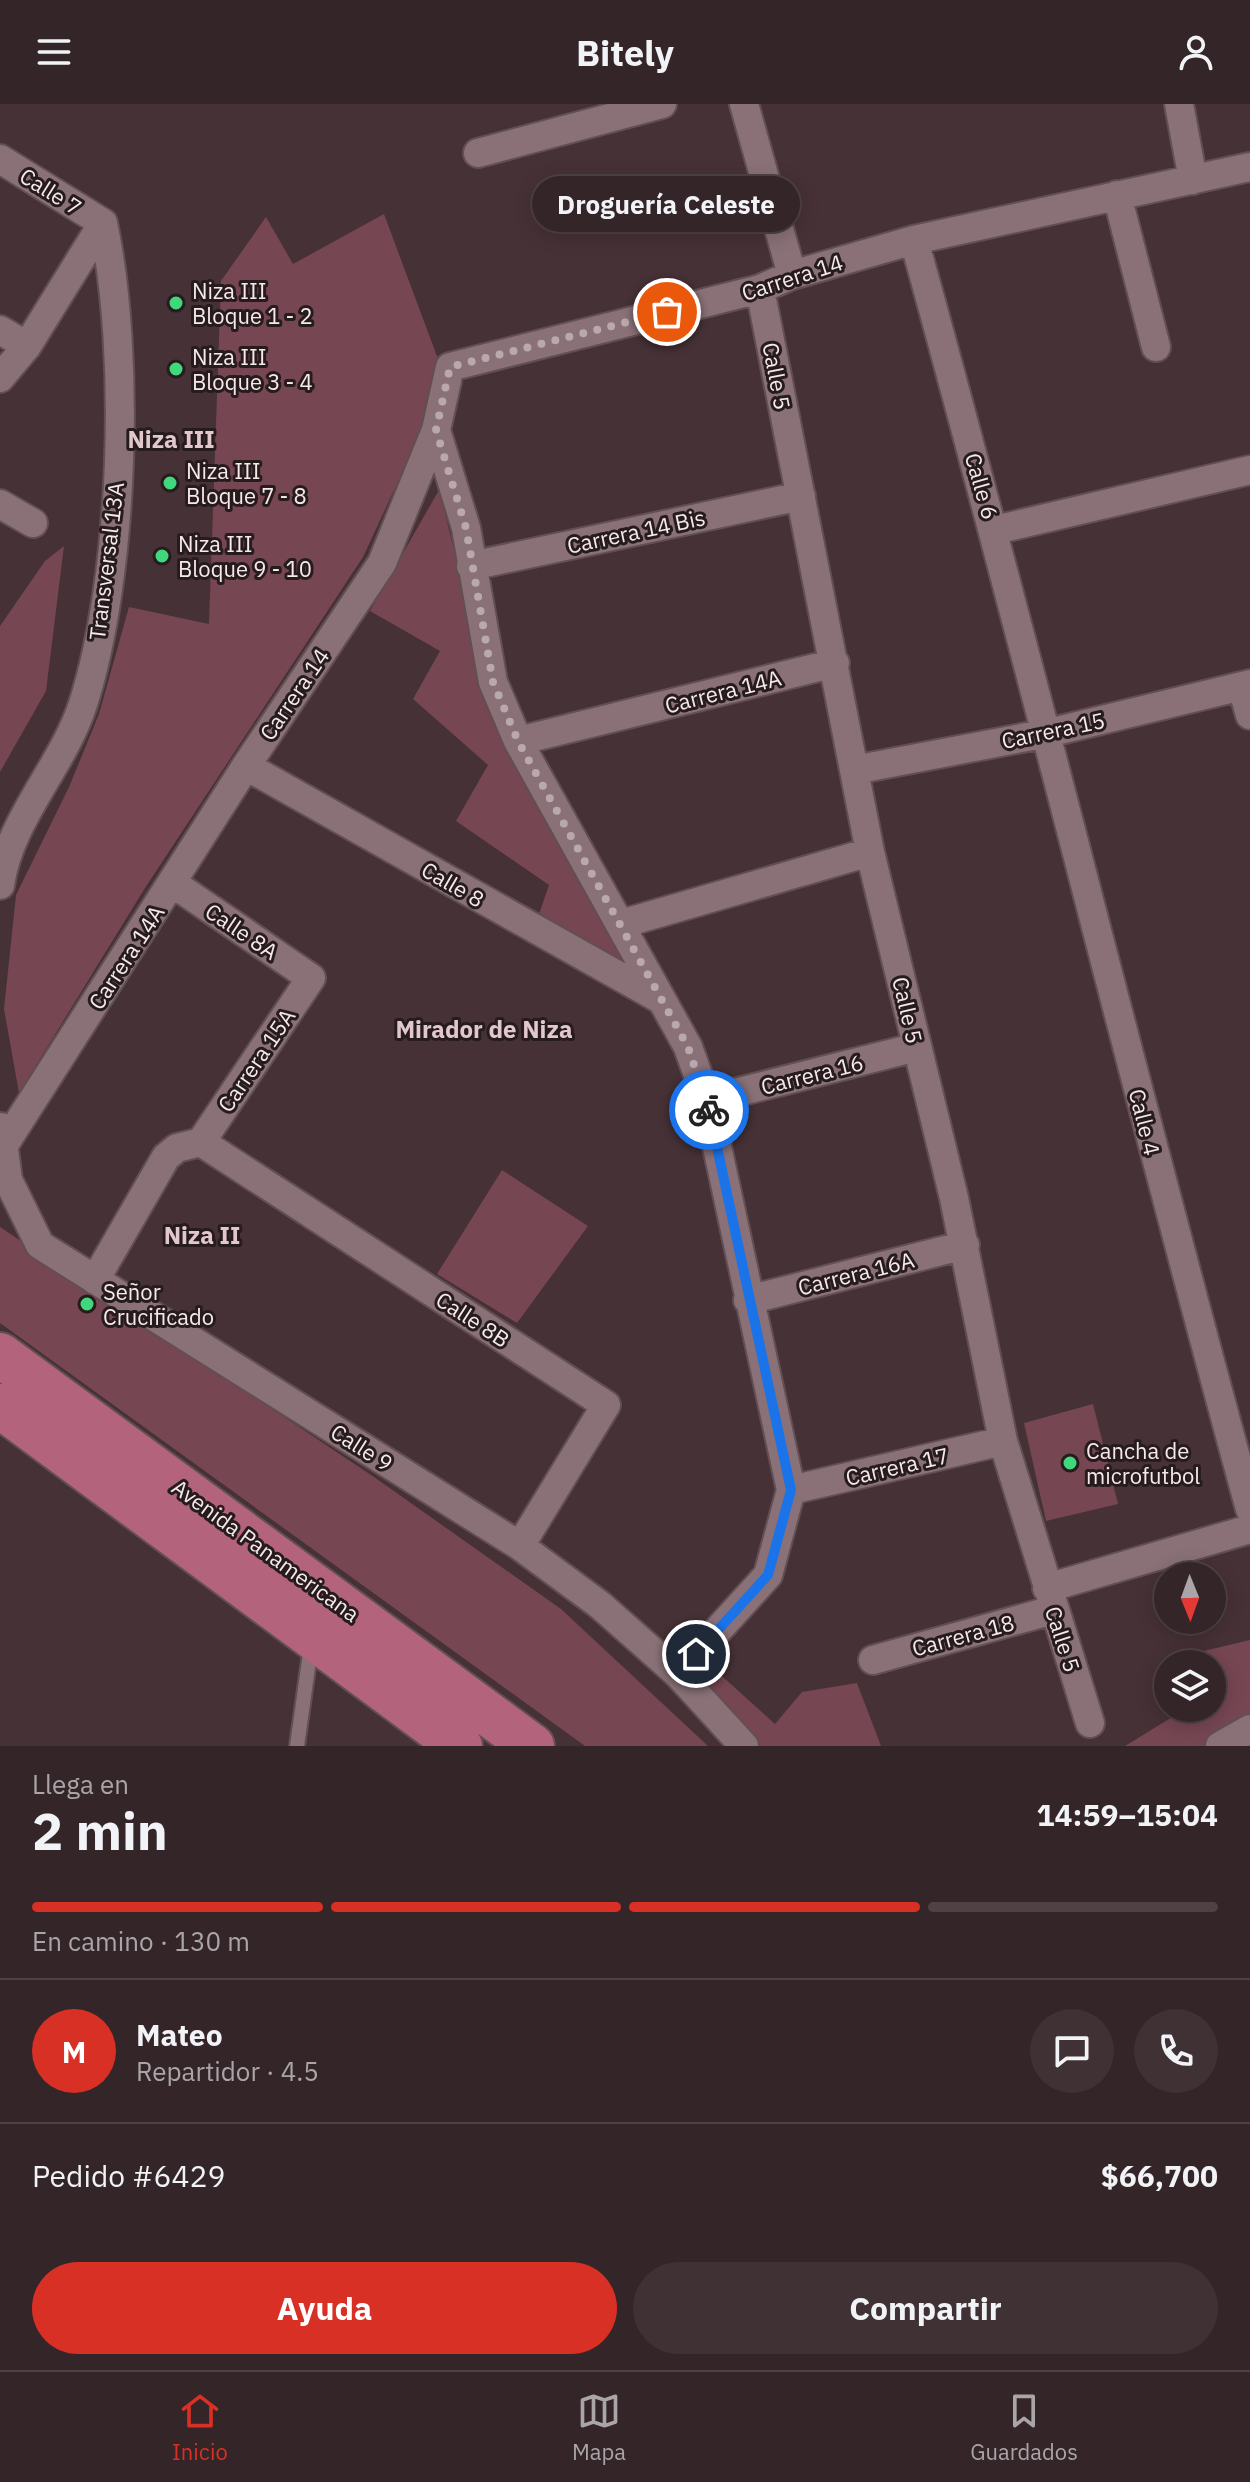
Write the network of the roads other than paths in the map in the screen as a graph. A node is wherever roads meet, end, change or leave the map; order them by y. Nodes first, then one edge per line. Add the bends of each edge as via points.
1 (662, 104) edge
2 (744, 104) edge
3 (1179, 104) edge
4 (478, 153) dead end
5 (0, 159) edge
6 (1250, 167) edge
7 (1193, 180) junction
8 (1117, 195) junction
9 (103, 223) junction
10 (914, 240) junction
11 (792, 275) junction
12 (760, 289) junction
13 (0, 330) edge
14 (27, 346) junction
15 (1156, 347) dead end
16 (0, 378) edge
17 (436, 430) junction
18 (1250, 470) edge
19 (801, 496) junction
20 (0, 504) edge
21 (33, 523) dead end
22 (995, 530) junction
23 (471, 566) junction
24 (835, 663) junction
25 (1246, 685) edge
26 (1250, 715) edge
27 (1048, 733) junction
28 (518, 741) junction
29 (246, 766) junction
30 (854, 770) junction
31 (870, 852) junction
32 (174, 884) junction
33 (0, 885) edge
34 (621, 924) junction
35 (311, 978) joint
36 (661, 999) junction
37 (917, 1047) junction
38 (707, 1100) junction
39 (2, 1132) edge
40 (201, 1142) junction
41 (965, 1245) junction
42 (95, 1280) junction
43 (748, 1300) junction
44 (0, 1355) edge
45 (0, 1406) edge
46 (1003, 1441) junction
47 (791, 1490) junction
48 (1250, 1509) edge
49 (1250, 1529) edge
50 (520, 1546) junction
51 (1050, 1599) junction
52 (313, 1637) junction
53 (873, 1660) dead end
54 (678, 1674) junction
55 (1090, 1723) dead end
56 (1250, 1729) edge
57 (297, 1746) edge
58 (460, 1746) edge
59 (532, 1746) edge
60 (744, 1746) edge
61 (1220, 1746) edge

1 - 4 street
2 - 11 street
3 - 7 street
5 - 9 street, Calle 7
6 - 7 street, Carrera 14
7 - 8 street, Carrera 14
8 - 10 street, Carrera 14
8 - 15 street
9 - 14 street
9 - 33 street, Transversal 13A via 117,341 116,484 105,609 83,706 45,787 20,823
10 - 11 street, Carrera 14
10 - 22 street, Calle 6
11 - 12 street, Carrera 14
12 - 17 street, Carrera 14 via 450,367
12 - 19 street, Calle 5
13 - 14 street
14 - 16 street
17 - 23 street via 466,528
17 - 29 street, Carrera 14 via 382,563
18 - 22 street
19 - 23 street, Carrera 14 Bis
19 - 24 street, Calle 5
20 - 21 street
22 - 27 street, Calle 6
23 - 28 street via 493,682
24 - 28 street, Carrera 14A
24 - 30 street, Calle 5
25 - 26 street
25 - 27 street, Carrera 15
27 - 30 street, Carrera 15
27 - 48 street, Calle 4 via 1148,1138
28 - 34 street
29 - 32 street, Carrera 14A
29 - 36 street, Calle 8
30 - 31 street, Calle 5
31 - 34 street
31 - 37 street, Calle 5
32 - 35 street, Calle 8A
32 - 39 street, Carrera 14A
34 - 36 street
35 - 40 street, Carrera 15A
36 - 38 street via 688,1047
37 - 38 street, Carrera 16
37 - 41 street, Calle 5
38 - 43 street
39 - 42 street, Calle 9 via 8,1180 40,1245
40 - 42 street via 166,1157
40 - 50 street, Calle 8B via 606,1405
41 - 43 street, Carrera 16A
41 - 46 street, Calle 5
42 - 50 street, Calle 9
43 - 47 street
44 - 59 main road, Avenida Panamericana
45 - 52 main road, Avenida Panamericana
46 - 47 street, Carrera 17
46 - 51 street, Calle 5
47 - 54 street via 768,1575
49 - 51 street
50 - 54 street, Calle 9 via 600,1605
51 - 53 street, Carrera 18
51 - 55 street, Calle 5
52 - 57 lane
52 - 58 main road, Avenida Panamericana
54 - 60 street, Calle 9
56 - 61 street

